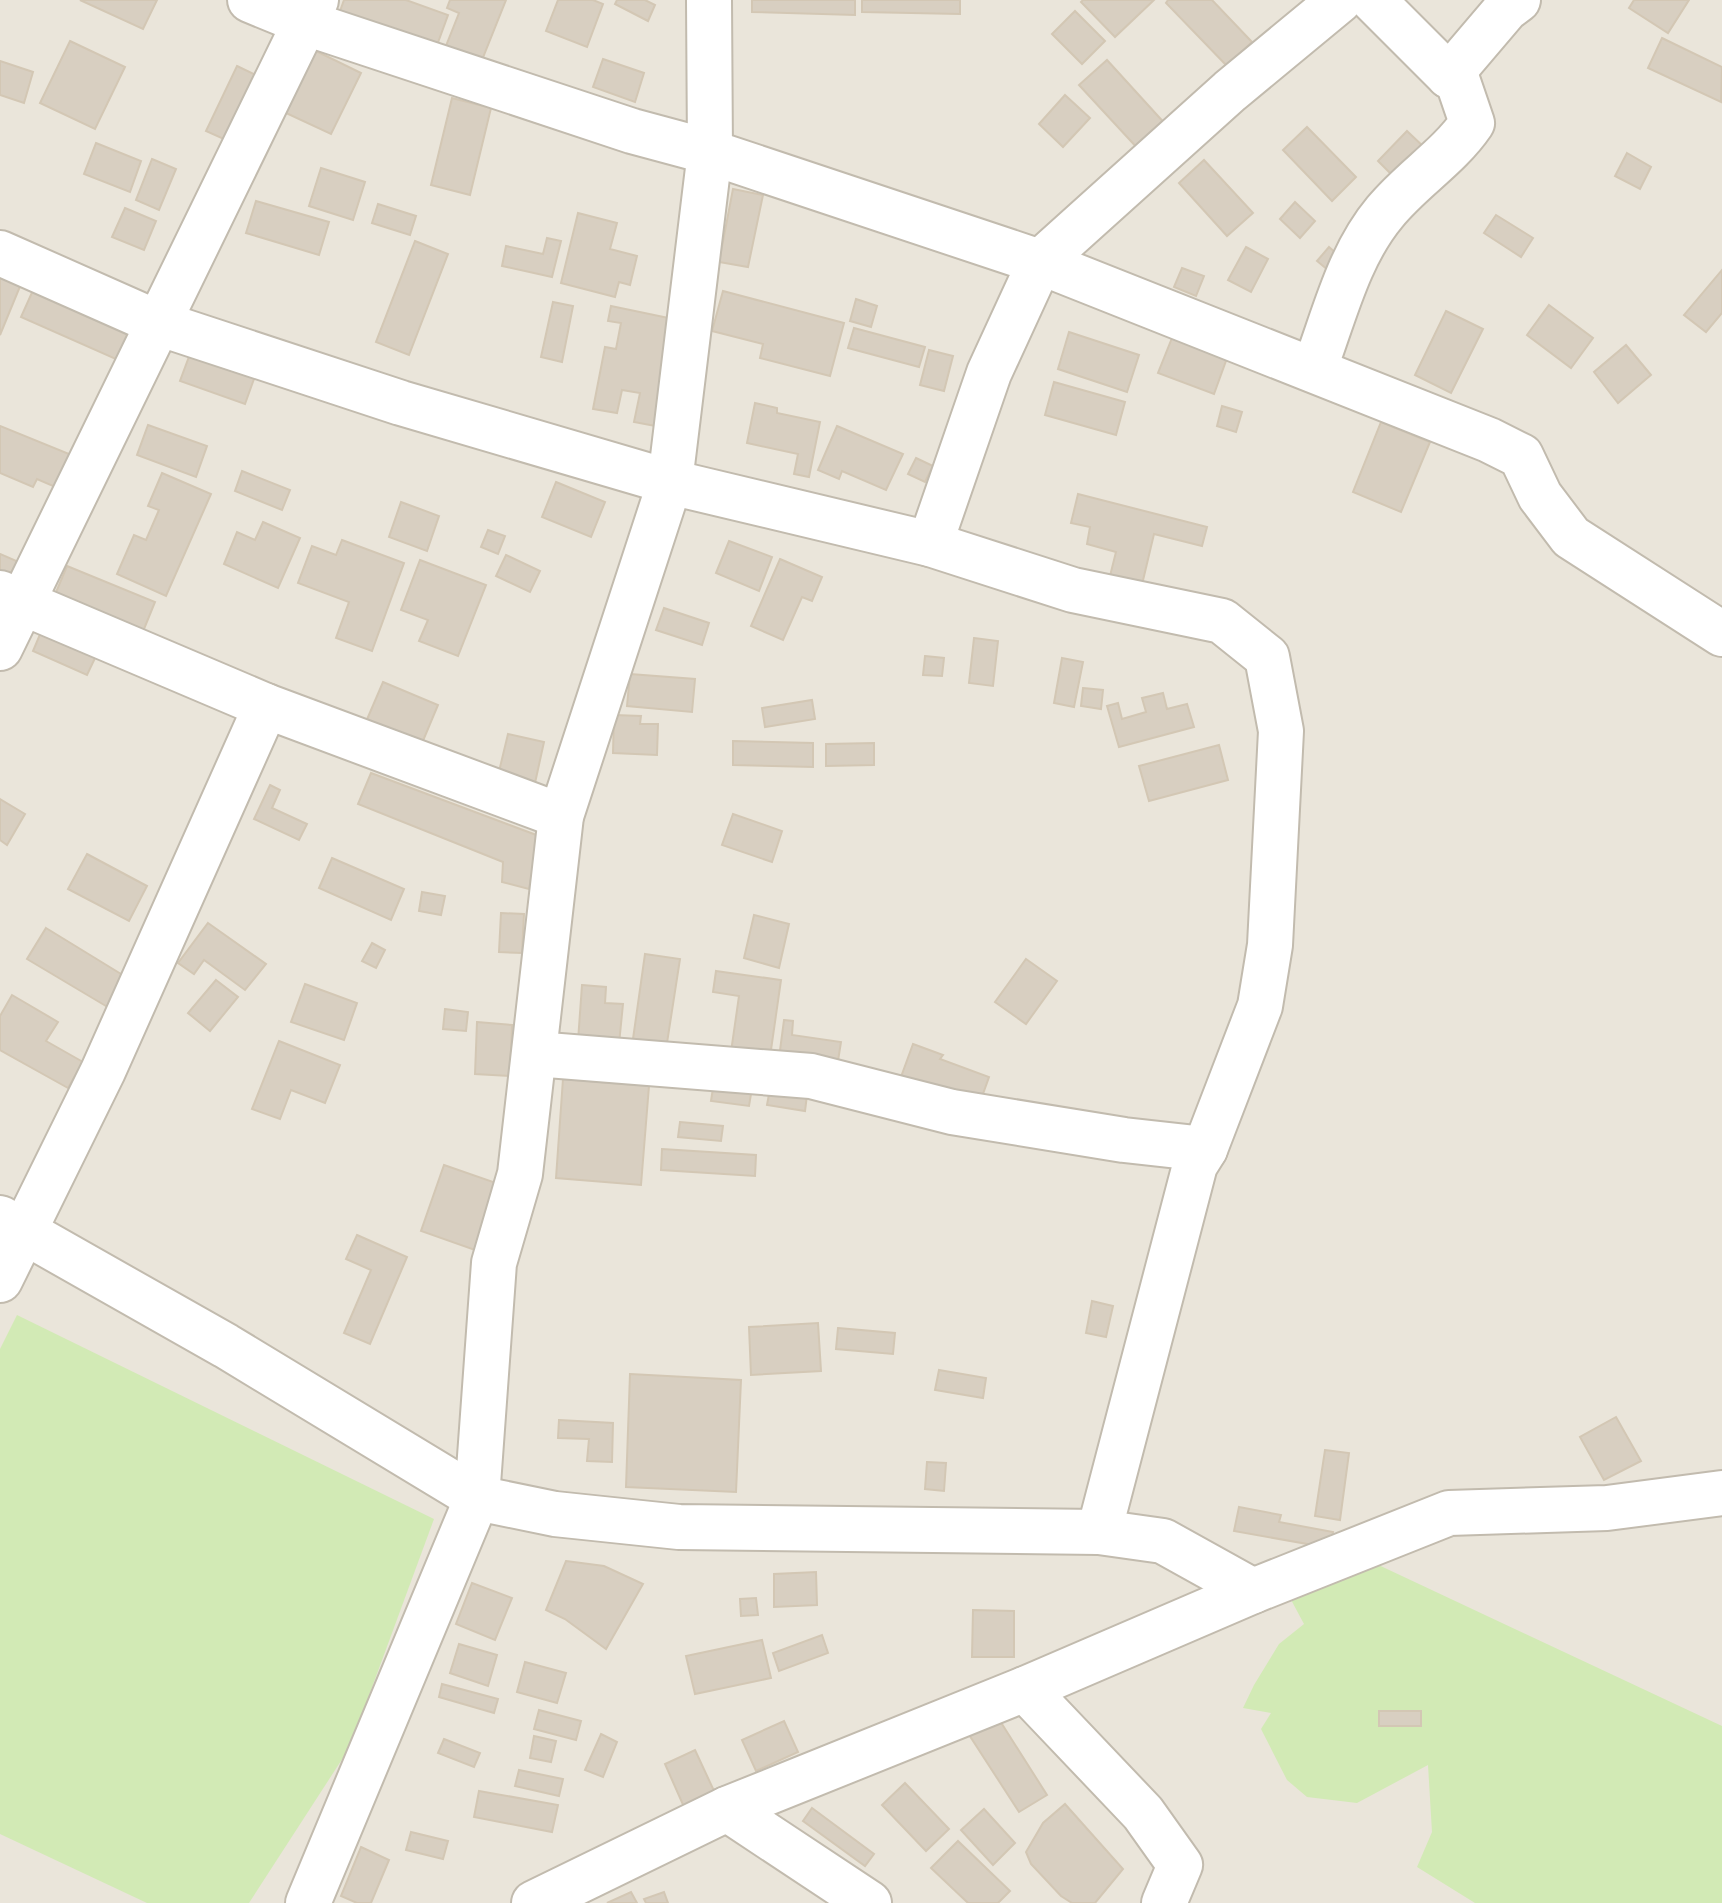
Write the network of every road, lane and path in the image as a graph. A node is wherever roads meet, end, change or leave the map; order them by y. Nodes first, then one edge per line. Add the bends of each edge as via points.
1 (250, 0) edge
2 (709, 0) edge
3 (1340, 0) edge
4 (1373, 0) edge
5 (1518, 0) edge
6 (311, 12) edge
7 (1449, 76) junction
8 (710, 152) junction
9 (0, 253) edge
10 (1040, 262) junction
11 (158, 323) junction
12 (1314, 370) junction
13 (670, 482) junction
14 (930, 544) junction
15 (12, 598) edge
16 (1722, 634) edge
17 (0, 648) edge
18 (266, 706) junction
19 (561, 816) junction
20 (535, 1054) junction
21 (1205, 1149) junction
22 (12, 1225) edge
23 (0, 1280) edge
24 (1722, 1493) edge
25 (477, 1498) junction
26 (1099, 1532) junction
27 (1253, 1591) junction
28 (1025, 1689) junction
29 (727, 1809) junction
30 (308, 1903) edge
31 (534, 1903) edge
32 (869, 1903) edge
33 (1164, 1903) edge

1 - 6 street
2 - 8 street
3 - 10 street
4 - 7 street
5 - 7 street
6 - 8 street via 632,131
6 - 11 street
7 - 12 street via 1456,76 1472,123 1457,144 1395,201 1361,244
8 - 10 street
8 - 13 street
9 - 11 street
10 - 12 street
10 - 14 street via 989,373
11 - 13 street via 401,403
11 - 15 street
12 - 16 street via 1521,456 1540,496 1571,537
13 - 14 street
13 - 19 street
14 - 21 street via 1073,590 1222,621 1267,657 1281,731 1270,945 1260,1006
15 - 17 street
15 - 18 street
18 - 19 street
18 - 22 street via 103,1071
19 - 20 street
20 - 21 street via 811,1076 952,1112
20 - 25 street via 520,1174 494,1263
21 - 26 street via 1195,1165
22 - 23 street
22 - 25 street via 226,1346
24 - 27 street via 1607,1508 1449,1513
25 - 26 street via 555,1514 679,1527
25 - 30 street
26 - 27 street via 1163,1541
27 - 28 street
28 - 29 street
28 - 33 street via 1143,1813 1180,1865
29 - 31 street
29 - 32 street

